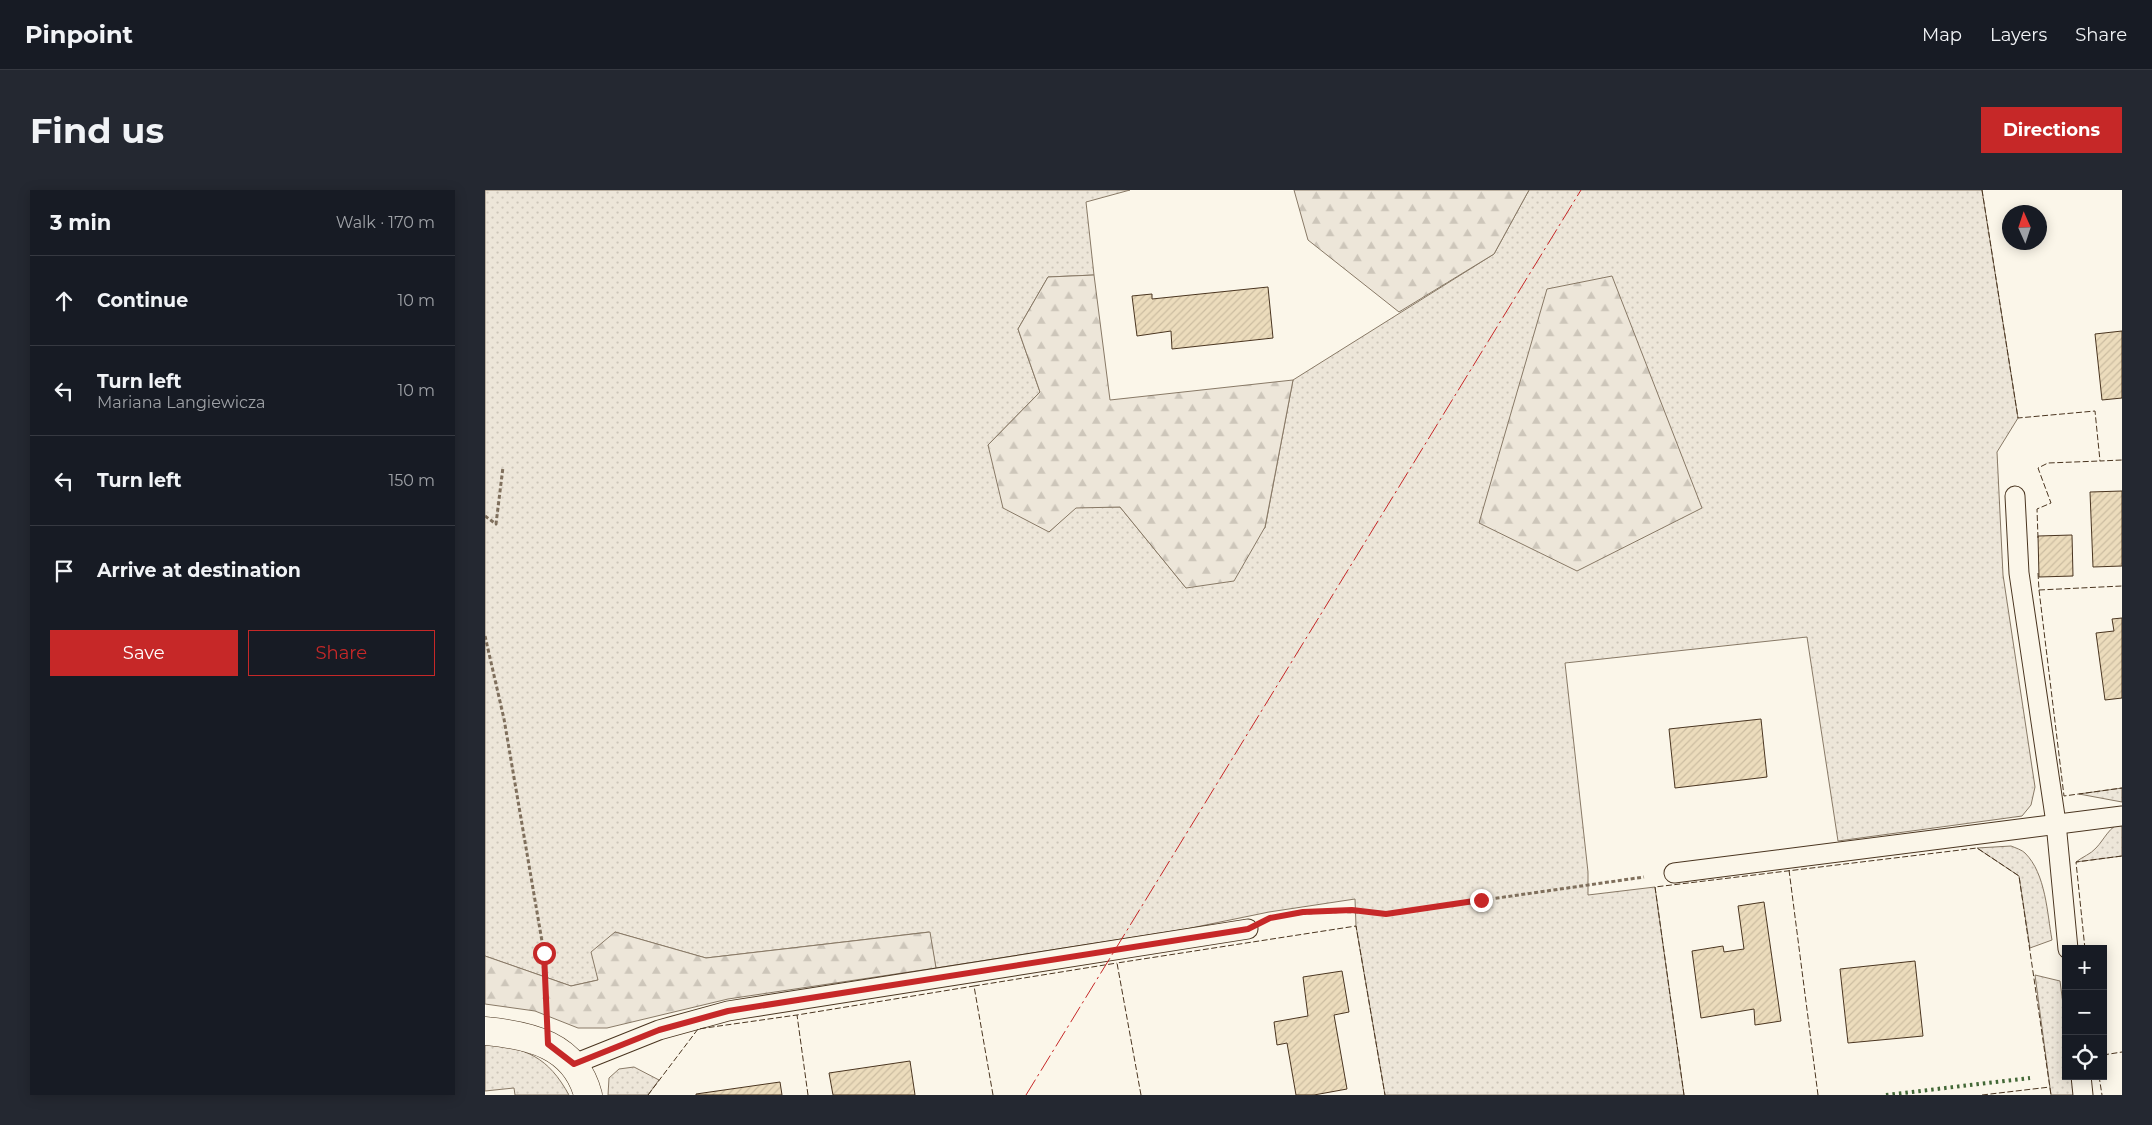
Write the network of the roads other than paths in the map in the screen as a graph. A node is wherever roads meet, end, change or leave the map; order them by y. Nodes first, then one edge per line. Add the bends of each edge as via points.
1 (2015, 496) dead end
2 (2122, 816) edge
3 (2055, 823) junction
4 (1674, 873) road end
5 (1248, 929) road end
6 (2068, 945) edge
7 (485, 1031) edge
8 (574, 1064) junction
9 (2081, 1080) edge
10 (588, 1095) edge
11 (2083, 1095) edge

1 - 3 lane via 2019,573
2 - 3 lane
3 - 4 lane
3 - 6 lane
5 - 8 lane via 728,1011 659,1030
7 - 8 street via 515,1033 548,1044
8 - 10 street
9 - 11 lane

